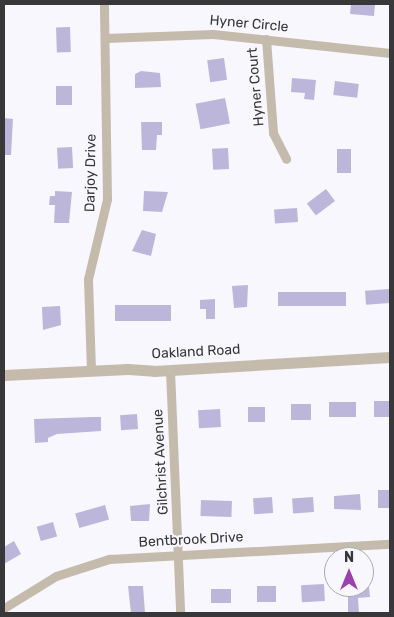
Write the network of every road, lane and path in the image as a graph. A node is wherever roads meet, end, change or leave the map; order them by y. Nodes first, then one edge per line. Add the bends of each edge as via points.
1 (104, 4) edge
2 (105, 38) junction
3 (266, 39) junction
4 (390, 53) edge
5 (286, 159) dead end
6 (390, 357) edge
7 (91, 370) junction
8 (170, 370) junction
9 (4, 375) edge
10 (390, 544) edge
11 (180, 554) junction
12 (4, 608) edge
13 (180, 613) edge

1 - 2 street, Darjoy Drive
2 - 3 street, Hyner Circle via 214,34
2 - 7 street, Darjoy Drive via 107,199 88,279
3 - 4 street, Hyner Circle
3 - 5 street, Hyner Court via 273,133
6 - 8 street, Oakland Road
7 - 8 street, Oakland Road
7 - 9 street, Oakland Road
8 - 11 street, Gilchrist Avenue
10 - 11 street, Bentbrook Drive
11 - 12 street, Bentbrook Drive via 109,559 80,566 41,584
11 - 13 street, Gilchrist Avenue

